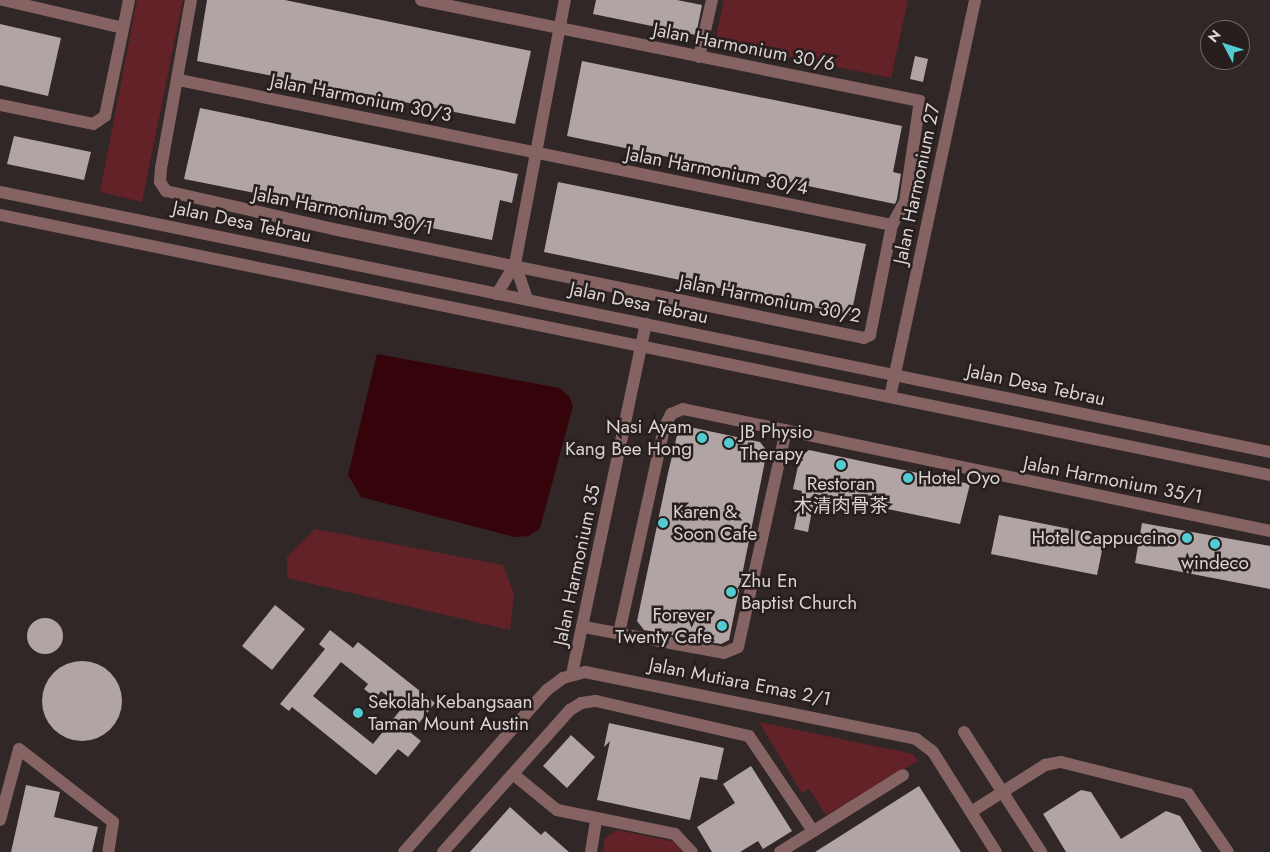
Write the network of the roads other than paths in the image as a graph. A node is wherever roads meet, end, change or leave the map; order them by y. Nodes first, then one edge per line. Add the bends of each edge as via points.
1 (3, 0) edge
2 (129, 0) edge
3 (191, 0) edge
4 (421, 0) edge
5 (565, 0) edge
6 (712, 0) edge
7 (975, 0) edge
8 (123, 28) junction
9 (560, 28) junction
10 (700, 57) junction
11 (179, 80) junction
12 (920, 101) joint
13 (0, 105) edge
14 (536, 153) junction
15 (0, 192) edge
16 (50, 202) junction
17 (0, 215) edge
18 (46, 224) junction
19 (892, 225) junction
20 (515, 264) junction
21 (497, 294) junction
22 (527, 299) junction
23 (646, 324) junction
24 (641, 346) junction
25 (895, 375) junction
26 (890, 397) junction
27 (786, 430) junction
28 (1162, 430) junction
29 (1158, 452) junction
30 (1270, 452) edge
31 (1270, 475) edge
32 (1270, 531) edge
33 (584, 627) junction
34 (618, 633) junction
35 (572, 674) junction
36 (964, 732) dead end
37 (513, 774) junction
38 (903, 775) dead end
39 (1003, 791) junction
40 (971, 812) junction
41 (596, 819) junction
42 (0, 820) edge
43 (813, 832) junction
44 (108, 852) edge
45 (404, 852) edge
46 (443, 852) edge
47 (592, 852) edge
48 (692, 852) edge
49 (780, 852) edge
50 (996, 852) edge
51 (1041, 852) edge
52 (1228, 852) edge

1 - 8 street
2 - 8 street
3 - 11 street via 176,66
4 - 9 street, Jalan Harmonium 30/6
5 - 9 street
6 - 10 street
7 - 25 street, Jalan Harmonium 27
8 - 13 street via 104,116 93,124
9 - 10 street, Jalan Harmonium 30/6
9 - 14 street
10 - 12 street, Jalan Harmonium 30/6
11 - 14 street, Jalan Harmonium 30/3
11 - 20 street, Jalan Harmonium 30/1 via 161,168 160,182 166,191 323,227
12 - 19 street, Jalan Harmonium 30/2 via 905,202
14 - 19 street, Jalan Harmonium 30/4
14 - 20 street
15 - 16 street, Jalan Desa Tebrau
16 - 18 street
16 - 21 street, Jalan Desa Tebrau
17 - 18 street
18 - 24 street
19 - 20 street, Jalan Harmonium 30/2 via 874,321 870,335 864,338
20 - 21 street
20 - 22 street via 521,273
21 - 22 street, Jalan Desa Tebrau
22 - 23 street, Jalan Desa Tebrau
23 - 24 street, Jalan Harmonium 35
23 - 25 street, Jalan Desa Tebrau
24 - 26 street
24 - 33 street, Jalan Harmonium 35
25 - 26 street, Jalan Harmonium 27
25 - 28 street, Jalan Desa Tebrau
26 - 29 street
27 - 32 street, Jalan Harmonium 35/1
27 - 34 street, Jalan Harmonium 35/1 via 683,409 671,414 664,428
27 - 34 street via 738,647 724,653
28 - 29 street
28 - 30 street, Jalan Desa Tebrau
29 - 31 street
33 - 34 street
33 - 35 street, Jalan Harmonium 35
35 - 40 street, Jalan Mutiara Emas 2/1 via 598,673 909,735 933,752
35 - 45 street via 547,690
36 - 39 street
37 - 41 street via 557,810
37 - 43 street via 570,710 582,703 596,702 749,736
37 - 46 street
38 - 43 street
39 - 40 street
39 - 51 street
39 - 52 street via 1057,761 1184,792 1197,802
40 - 50 street, Jalan Mutiara Emas 2/1
41 - 47 street
41 - 48 street via 675,834
42 - 44 street via 16,750 23,751 108,817 114,828
43 - 49 street

